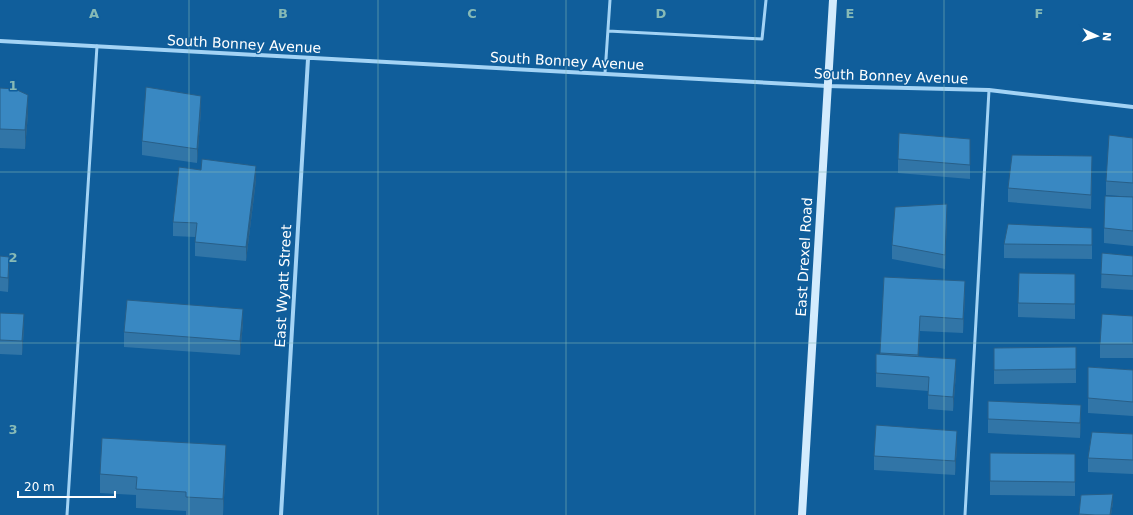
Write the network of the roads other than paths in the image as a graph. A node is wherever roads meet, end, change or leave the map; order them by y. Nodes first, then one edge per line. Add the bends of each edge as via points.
1 (610, 0) edge
2 (766, 0) edge
3 (832, 0) edge
4 (608, 31) junction
5 (0, 41) edge
6 (97, 46) junction
7 (308, 59) junction
8 (605, 73) junction
9 (827, 86) junction
10 (989, 90) junction
11 (1133, 107) edge
12 (67, 515) edge
13 (281, 515) edge
14 (802, 515) edge
15 (965, 515) edge

1 - 4 lane
2 - 4 lane via 762,39
3 - 9 street, East Drexel Road
4 - 8 lane
5 - 6 street, South Bonney Avenue
6 - 7 street, South Bonney Avenue
6 - 12 lane
7 - 8 street, South Bonney Avenue
7 - 13 street, East Wyatt Street
8 - 9 street, South Bonney Avenue
9 - 10 street, South Bonney Avenue
9 - 14 street, East Drexel Road
10 - 11 street, South Bonney Avenue
10 - 15 lane

